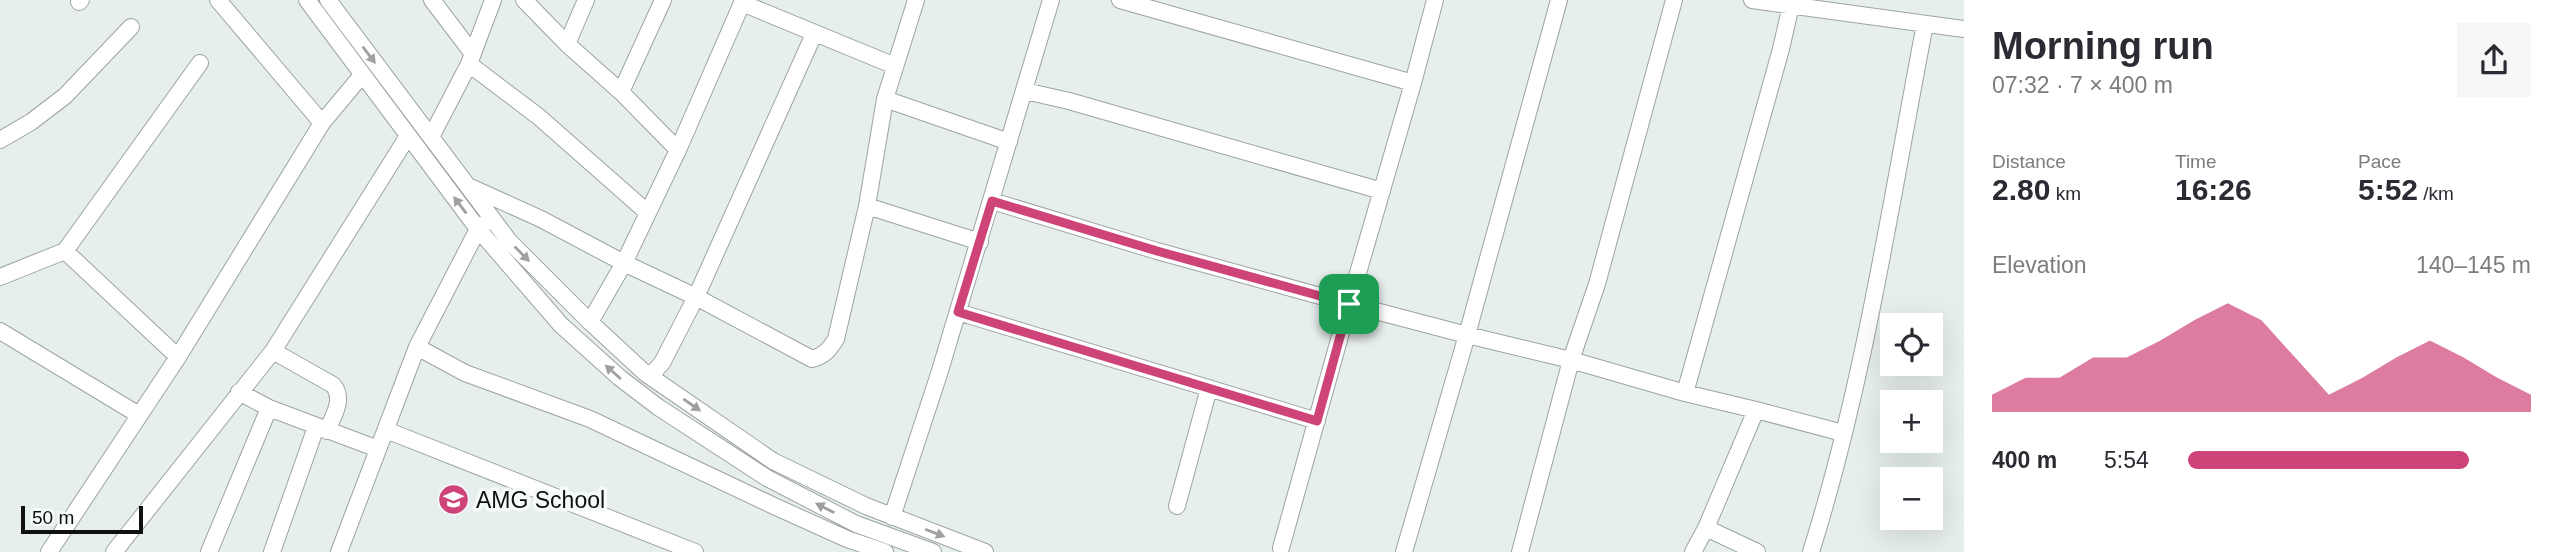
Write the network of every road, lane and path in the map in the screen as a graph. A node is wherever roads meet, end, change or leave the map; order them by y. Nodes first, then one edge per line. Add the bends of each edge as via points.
1 (218, 0) edge
2 (307, 0) edge
3 (328, 0) edge
4 (432, 0) edge
5 (493, 0) edge
6 (524, 0) edge
7 (586, 0) edge
8 (663, 0) edge
9 (916, 0) edge
10 (1051, 0) edge
11 (1119, 0) edge
12 (1435, 0) edge
13 (1559, 0) edge
14 (1674, 0) edge
15 (1752, 0) edge
16 (742, 2) edge
17 (1791, 5) junction
18 (1925, 24) junction
19 (131, 27) dead end
20 (1964, 29) edge
21 (814, 34) junction
22 (567, 44) junction
23 (471, 59) junction
24 (200, 63) dead end
25 (894, 66) junction
26 (362, 75) junction
27 (1413, 83) junction
28 (1025, 91) junction
29 (621, 92) junction
30 (885, 99) junction
31 (322, 123) junction
32 (408, 136) junction
33 (431, 137) junction
34 (0, 140) edge
35 (1009, 142) junction
36 (678, 150) junction
37 (468, 186) junction
38 (1382, 191) junction
39 (992, 201) junction
40 (867, 206) junction
41 (648, 213) junction
42 (484, 224) junction
43 (980, 242) junction
44 (65, 251) junction
45 (624, 263) junction
46 (2, 272) edge
47 (696, 297) junction
48 (1349, 304) junction
49 (958, 312) junction
50 (590, 322) junction
51 (0, 331) edge
52 (1467, 335) junction
53 (417, 348) junction
54 (273, 351) junction
55 (177, 357) junction
56 (1571, 360) junction
57 (650, 376) junction
58 (1209, 388) junction
59 (239, 392) junction
60 (1685, 393) junction
61 (269, 408) junction
62 (1756, 410) junction
63 (139, 415) junction
64 (1317, 421) junction
65 (321, 429) junction
66 (386, 430) junction
67 (1843, 433) junction
68 (378, 449) junction
69 (866, 506) junction
70 (1177, 506) dead end
71 (892, 517) junction
72 (856, 524) junction
73 (1706, 528) junction
74 (847, 539) junction
75 (1281, 548) dead end
76 (49, 552) edge
77 (114, 552) edge
78 (209, 552) edge
79 (272, 552) edge
80 (339, 552) edge
81 (695, 552) edge
82 (836, 552) edge
83 (885, 552) edge
84 (933, 552) edge
85 (985, 552) edge
86 (1404, 552) edge
87 (1520, 552) edge
88 (1693, 552) edge
89 (1757, 552) edge
90 (1811, 552) edge

1 - 31 street
2 - 26 street
3 -> 33 street
4 - 23 street
5 - 23 street
6 - 22 street
7 - 22 street
8 - 29 street
9 - 25 street
10 - 28 street
11 - 27 street
12 - 27 street
13 - 52 street
14 - 56 street via 1597,284
15 - 17 street
16 - 21 street
16 - 36 street
17 - 18 street
17 - 60 street
18 - 20 street
18 - 67 street
19 - 34 street via 65,96
21 - 25 street
21 - 47 street
22 - 29 street
23 - 33 street
23 - 41 street
24 - 44 street
25 - 30 street
26 - 31 street
26 - 32 street
27 - 38 street
28 - 35 street
28 - 38 street
29 - 36 street
30 - 35 street
30 - 40 street
31 - 55 street
42 -> 32 street
32 - 54 street
33 - 37 street
35 - 39 street
36 - 41 street
37 - 42 street
37 - 45 street
38 - 48 street
39 - 43 street
39 - 48 street
40 - 43 street
40 - 47 street via 836,339 820,358 812,359
41 - 45 street
42 -> 50 street via 509,241
42 - 53 street
72 -> 42 street via 767,478 620,378 561,325
43 - 49 street
44 - 46 street
44 - 55 street
45 - 47 street
45 - 50 street
47 - 57 street via 662,363
48 - 52 street
48 - 64 street
49 - 58 street
49 - 71 street
50 - 57 street
51 - 63 street
52 - 56 street
52 - 86 street
53 - 66 street
53 - 74 street via 465,373 590,419
54 - 59 street
54 - 65 street via 337,391 338,403
55 - 63 street
56 - 60 street
56 - 87 street
57 -> 69 street via 773,461
58 - 64 street
58 - 70 street
59 - 61 street
59 - 77 street
60 - 62 street
61 - 65 street
61 - 78 street
62 - 67 street
62 - 73 street
63 - 76 street
64 - 75 street
65 - 68 street
65 - 79 street
66 - 68 street
66 - 81 street
67 - 90 street
68 - 80 street
69 - 71 street
69 - 72 street
71 -> 85 street
72 - 74 street
72 - 84 street
73 - 88 street
73 - 89 street
74 - 82 street
74 - 83 street

